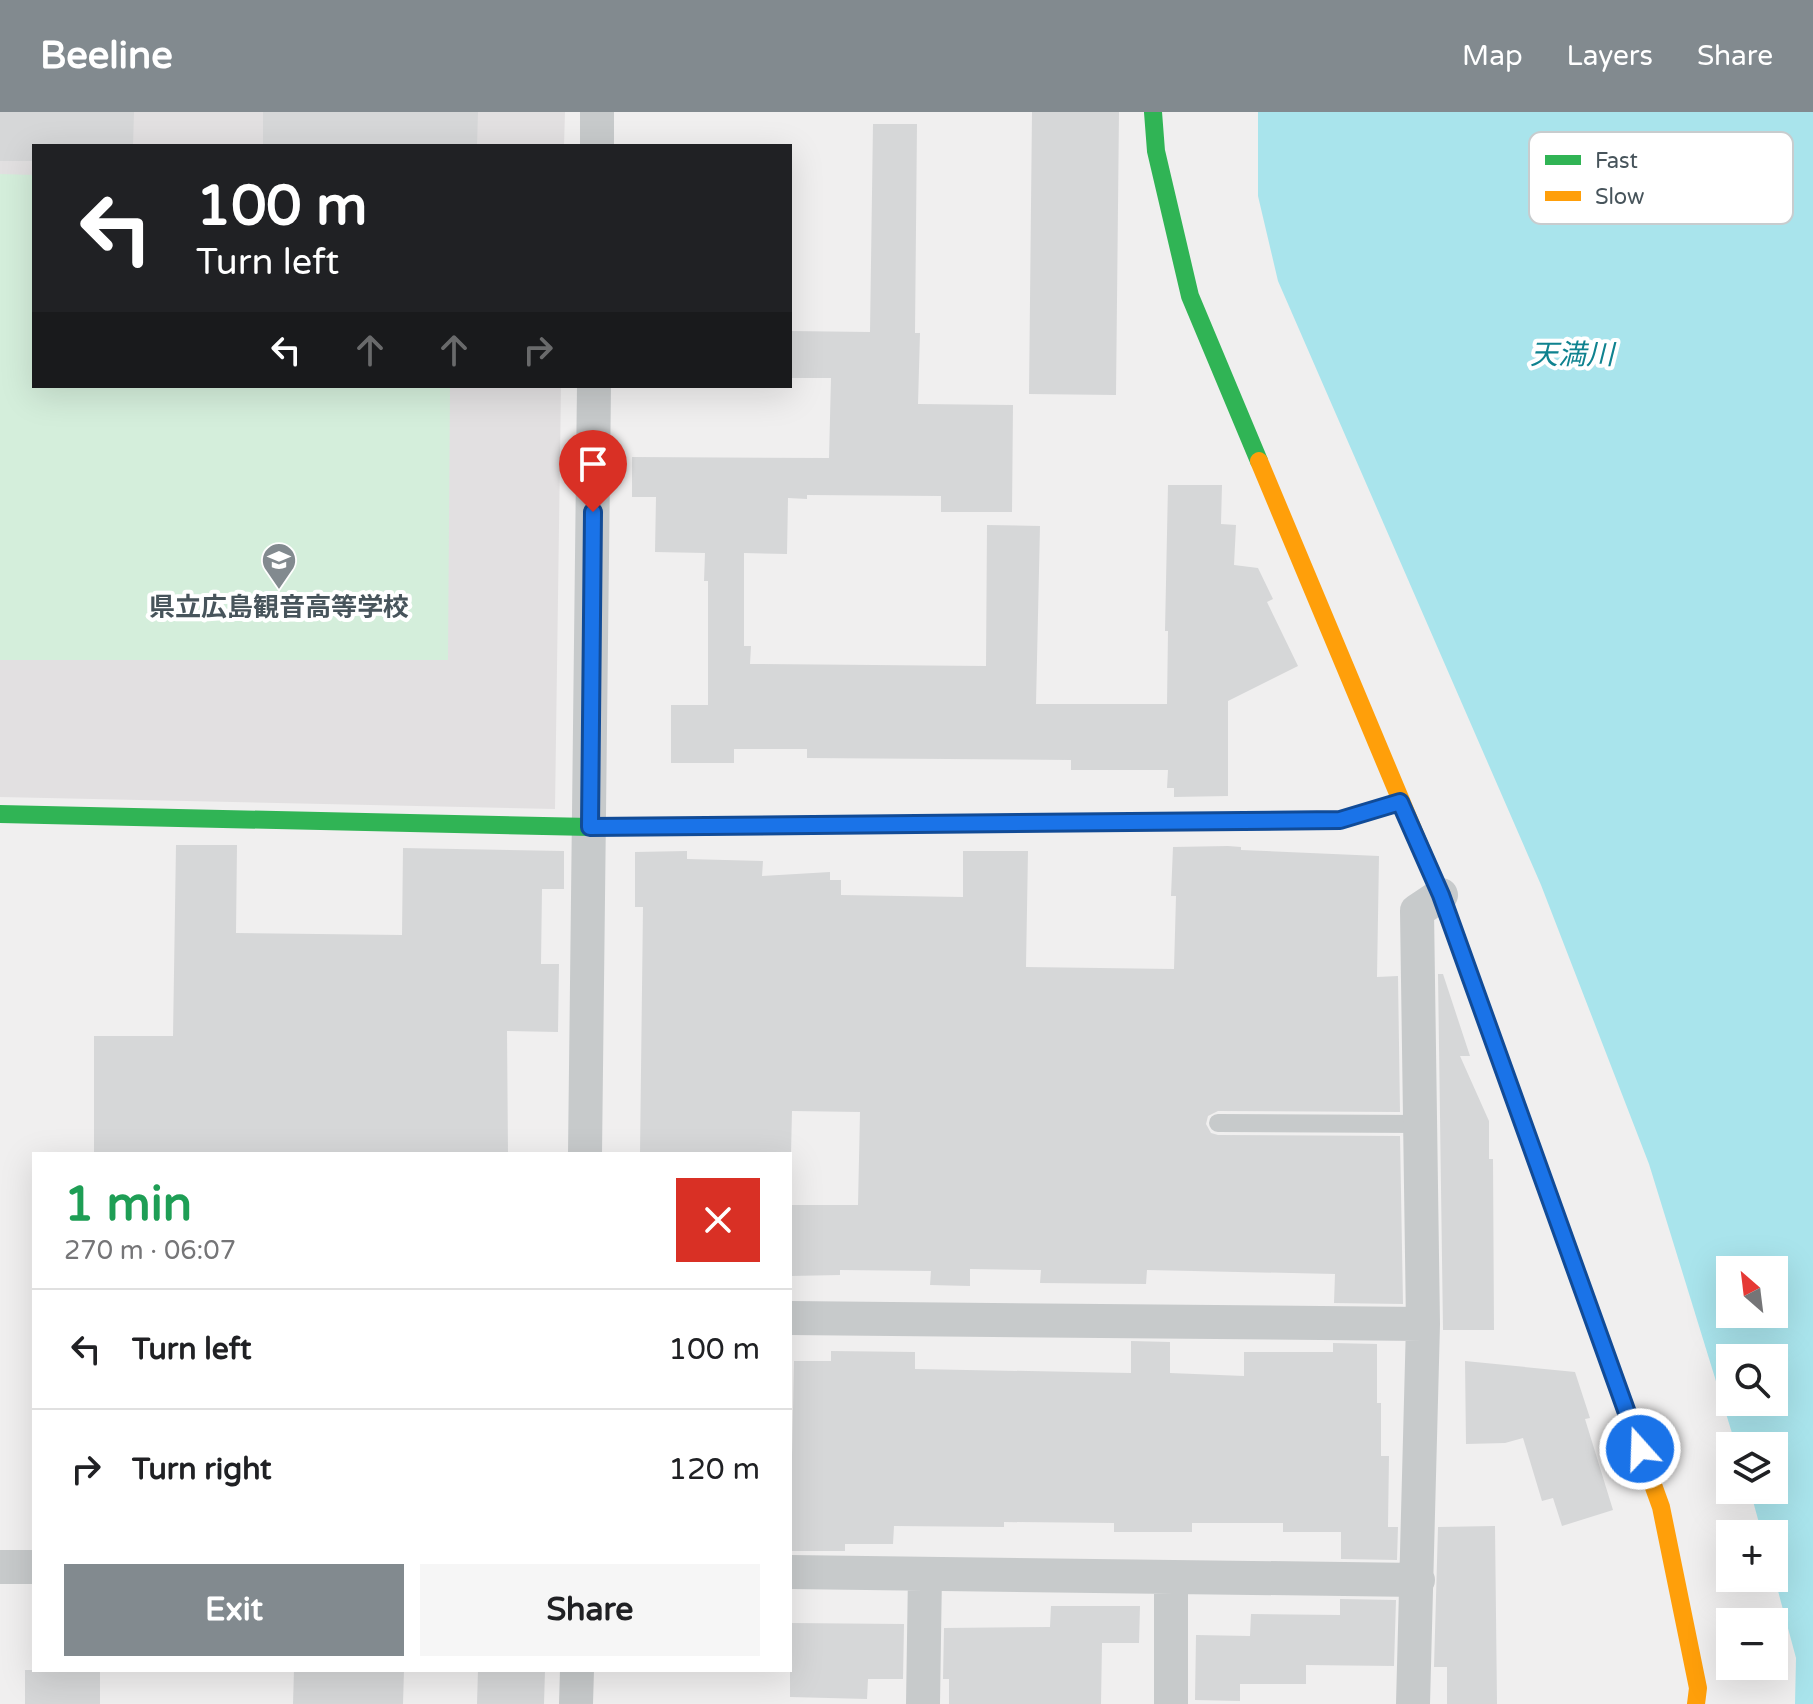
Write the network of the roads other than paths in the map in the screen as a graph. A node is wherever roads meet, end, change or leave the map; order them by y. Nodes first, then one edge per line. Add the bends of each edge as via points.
1 (597, 112) edge
2 (1153, 112) edge
3 (597, 144) edge
4 (594, 388) edge
5 (1400, 802) junction
6 (0, 814) edge
7 (590, 827) junction
8 (1441, 895) junction
9 (1218, 1123) dead end
10 (1420, 1124) junction
11 (585, 1152) edge
12 (792, 1318) edge
13 (1423, 1324) junction
14 (0, 1567) edge
15 (32, 1567) edge
16 (792, 1572) edge
17 (925, 1574) junction
18 (1171, 1577) junction
19 (1418, 1580) junction
20 (577, 1672) edge
21 (576, 1704) edge
22 (923, 1704) edge
23 (1171, 1704) edge
24 (1413, 1704) edge
25 (1696, 1704) edge

1 - 3 street
2 - 5 street via 1156,151 1190,296
4 - 7 street
5 - 7 street via 1340,820
5 - 8 street
6 - 7 street
7 - 11 street
8 - 10 street via 1417,911
8 - 25 street via 1661,1507 1698,1688
9 - 10 lane
10 - 13 street
12 - 13 street
13 - 19 street
14 - 15 street
16 - 17 street
17 - 18 street
17 - 22 street
18 - 19 street
18 - 23 street
19 - 24 street
20 - 21 street

